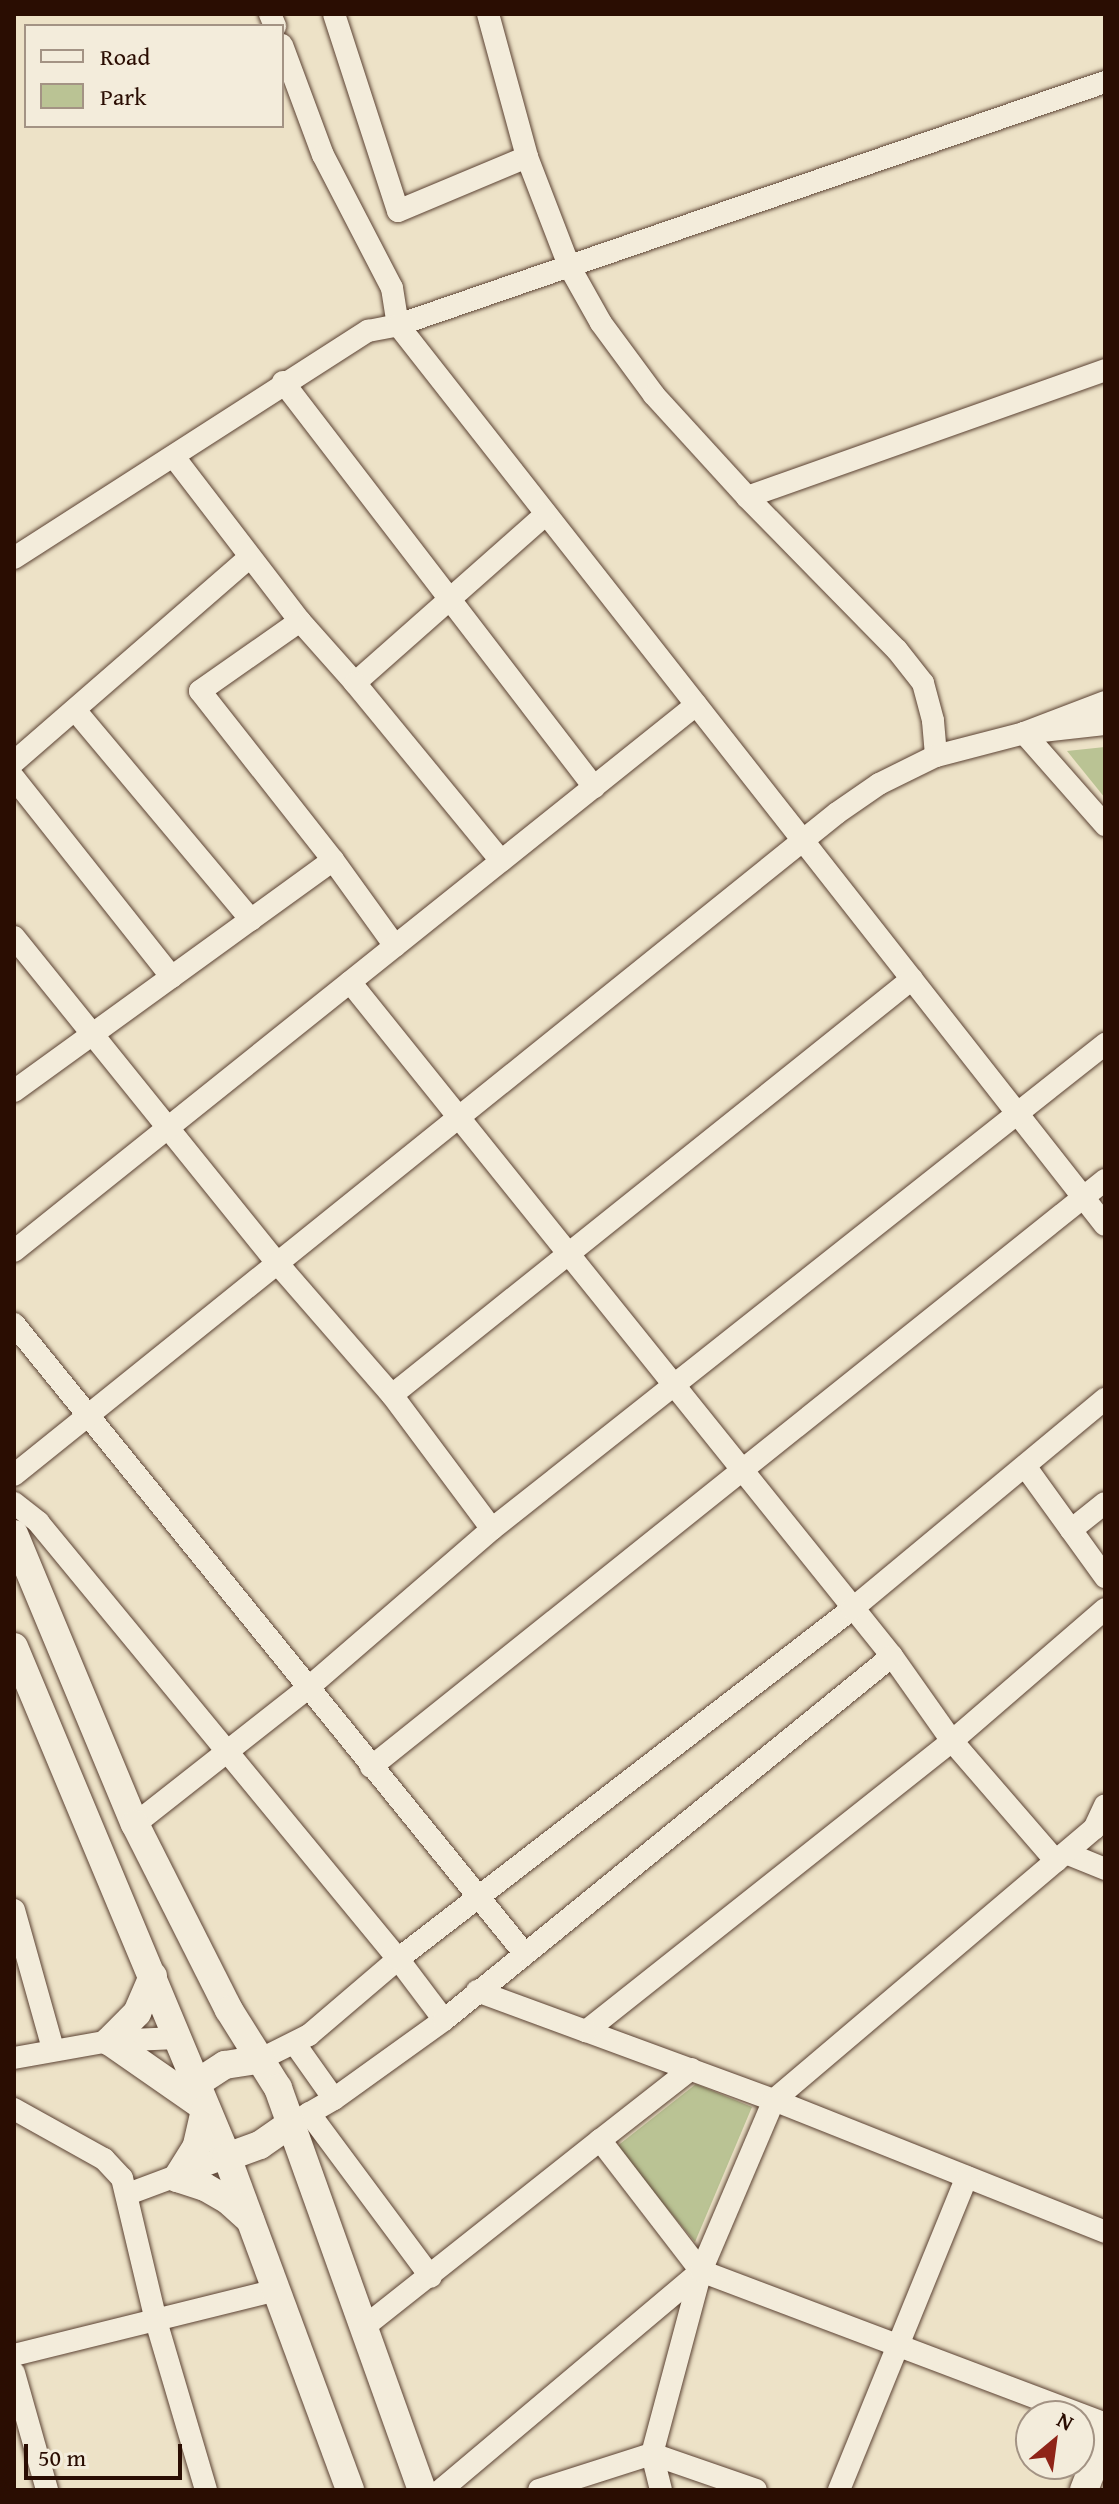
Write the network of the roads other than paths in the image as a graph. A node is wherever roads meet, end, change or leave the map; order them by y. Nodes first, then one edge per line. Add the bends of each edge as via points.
1 (334, 14) edge
2 (488, 14) edge
3 (284, 50) edge
4 (1105, 82) edge
5 (527, 157) junction
6 (569, 266) junction
7 (398, 325) junction
8 (1105, 370) edge
9 (283, 382) junction
10 (174, 457) junction
11 (747, 497) junction
12 (546, 514) junction
13 (14, 558) edge
14 (249, 558) junction
15 (451, 599) junction
16 (300, 621) junction
17 (355, 683) junction
18 (1105, 702) edge
19 (696, 705) junction
20 (75, 710) junction
21 (1105, 724) edge
22 (1024, 733) junction
23 (936, 756) junction
24 (14, 762) edge
25 (14, 778) edge
26 (594, 787) junction
27 (1105, 825) edge
28 (804, 842) junction
29 (333, 860) junction
30 (501, 861) junction
31 (251, 920) junction
32 (14, 937) edge
33 (395, 946) junction
34 (172, 977) junction
35 (912, 979) junction
36 (350, 982) junction
37 (91, 1035) junction
38 (1105, 1044) edge
39 (14, 1091) edge
40 (1017, 1113) junction
41 (460, 1118) junction
42 (168, 1127) junction
43 (1105, 1180) edge
44 (1083, 1197) junction
45 (1105, 1225) edge
46 (14, 1251) edge
47 (568, 1254) junction
48 (278, 1264) junction
49 (14, 1324) edge
50 (674, 1386) junction
51 (392, 1395) junction
52 (1105, 1399) edge
53 (89, 1416) junction
54 (1025, 1466) junction
55 (741, 1471) junction
56 (14, 1475) edge
57 (14, 1503) edge
58 (1105, 1503) edge
59 (492, 1529) junction
60 (1071, 1530) junction
61 (14, 1534) edge
62 (1105, 1577) edge
63 (852, 1609) junction
64 (1105, 1609) edge
65 (14, 1647) edge
66 (892, 1656) junction
67 (309, 1687) junction
68 (952, 1741) junction
69 (227, 1749) junction
70 (371, 1767) junction
71 (1105, 1805) edge
72 (135, 1824) junction
73 (1061, 1857) junction
74 (1105, 1869) edge
75 (479, 1897) junction
76 (14, 1910) edge
77 (524, 1953) junction
78 (398, 1959) junction
79 (153, 1976) junction
80 (477, 1991) junction
81 (444, 2020) junction
82 (586, 2031) junction
83 (177, 2038) junction
84 (109, 2041) junction
85 (295, 2044) junction
86 (53, 2049) junction
87 (14, 2058) edge
88 (261, 2059) junction
89 (691, 2069) junction
90 (334, 2099) junction
91 (774, 2100) junction
92 (201, 2101) junction
93 (14, 2109) edge
94 (299, 2119) junction
95 (600, 2140) junction
96 (227, 2157) junction
97 (967, 2177) junction
98 (177, 2178) junction
99 (128, 2194) junction
100 (250, 2220) junction
101 (1105, 2232) edge
102 (701, 2271) junction
103 (431, 2277) junction
104 (276, 2290) junction
105 (156, 2321) junction
106 (364, 2327) junction
107 (898, 2346) junction
108 (14, 2355) edge
109 (14, 2373) edge
110 (1105, 2424) edge
111 (1105, 2436) edge
112 (652, 2454) junction
113 (47, 2490) edge
114 (206, 2490) edge
115 (350, 2490) edge
116 (422, 2490) edge
117 (441, 2490) edge
118 (539, 2490) edge
119 (661, 2490) edge
120 (756, 2490) edge
121 (839, 2490) edge
122 (1084, 2490) edge

1 - 5 street via 398,211
2 - 5 street
3 - 7 street via 323,155 392,288
4 - 6 street
5 - 6 street
6 - 7 street
6 - 11 street via 601,323 654,395
7 - 9 street via 368,331
7 - 12 street
8 - 11 street
9 - 10 street
9 - 15 street
10 - 13 street
10 - 14 street
11 - 23 street via 923,683
12 - 15 street
12 - 19 street
14 - 16 street
14 - 20 street
15 - 17 street
15 - 26 street
16 - 17 street
16 - 29 street via 200,691
17 - 30 street
18 - 22 street
19 - 26 street
19 - 28 street
20 - 24 street
20 - 31 street
21 - 22 street
22 - 23 street
22 - 27 street
23 - 28 street via 879,784
25 - 34 street
26 - 30 street
28 - 35 street
28 - 41 street
29 - 31 street
29 - 33 street
30 - 33 street
31 - 34 street
32 - 37 street
33 - 36 street
34 - 37 street
35 - 40 street
35 - 47 street
36 - 41 street
36 - 42 street
37 - 39 street
37 - 42 street
38 - 40 street
40 - 44 street
40 - 50 street
41 - 47 street
41 - 48 street
42 - 46 street
42 - 48 street
43 - 44 street
44 - 45 street
44 - 55 street
47 - 50 street
47 - 51 street
48 - 51 street
48 - 53 street
49 - 53 street
50 - 55 street
50 - 59 street
51 - 59 street
52 - 54 street
53 - 56 street
53 - 67 street
54 - 60 street
54 - 63 street
55 - 63 street
55 - 70 street
57 - 69 street via 38,1522
58 - 60 street
59 - 67 street
60 - 62 street
61 - 72 street
63 - 66 street
63 - 75 street
64 - 68 street
65 - 79 street
66 - 68 street
66 - 77 street
67 - 69 street
67 - 70 street
68 - 73 street
68 - 82 street
69 - 72 street
69 - 78 street
70 - 75 street
71 - 73 street via 1094,1829
72 - 88 street via 229,2010
73 - 74 street
73 - 91 street
75 - 77 street
75 - 78 street
76 - 86 street
77 - 80 street
78 - 81 street
78 - 85 street
79 - 83 street
79 - 84 street via 137,2013
80 - 81 street
80 - 82 street
81 - 90 street
82 - 89 street
83 - 84 street
83 - 92 street
84 - 86 street
84 - 92 street
85 - 88 street
85 - 90 street
86 - 87 street
88 - 92 street via 225,2065
88 - 94 street
89 - 91 street
89 - 95 street
90 - 94 street
91 - 97 street
91 - 102 street
92 - 96 street
92 - 98 street via 197,2146
93 - 99 street via 111,2165
94 - 96 street via 260,2145
94 - 103 street
94 - 106 street
95 - 102 street
95 - 103 street
96 - 98 street
96 - 100 street
97 - 101 street
97 - 107 street
98 - 99 street
98 - 100 street via 205,2187
99 - 105 street
100 - 104 street
102 - 107 street
102 - 112 street
102 - 117 street
103 - 106 street
104 - 105 street
104 - 115 street
105 - 108 street
105 - 114 street
106 - 116 street
107 - 110 street
107 - 121 street
109 - 113 street
111 - 122 street
112 - 118 street
112 - 119 street
112 - 120 street

